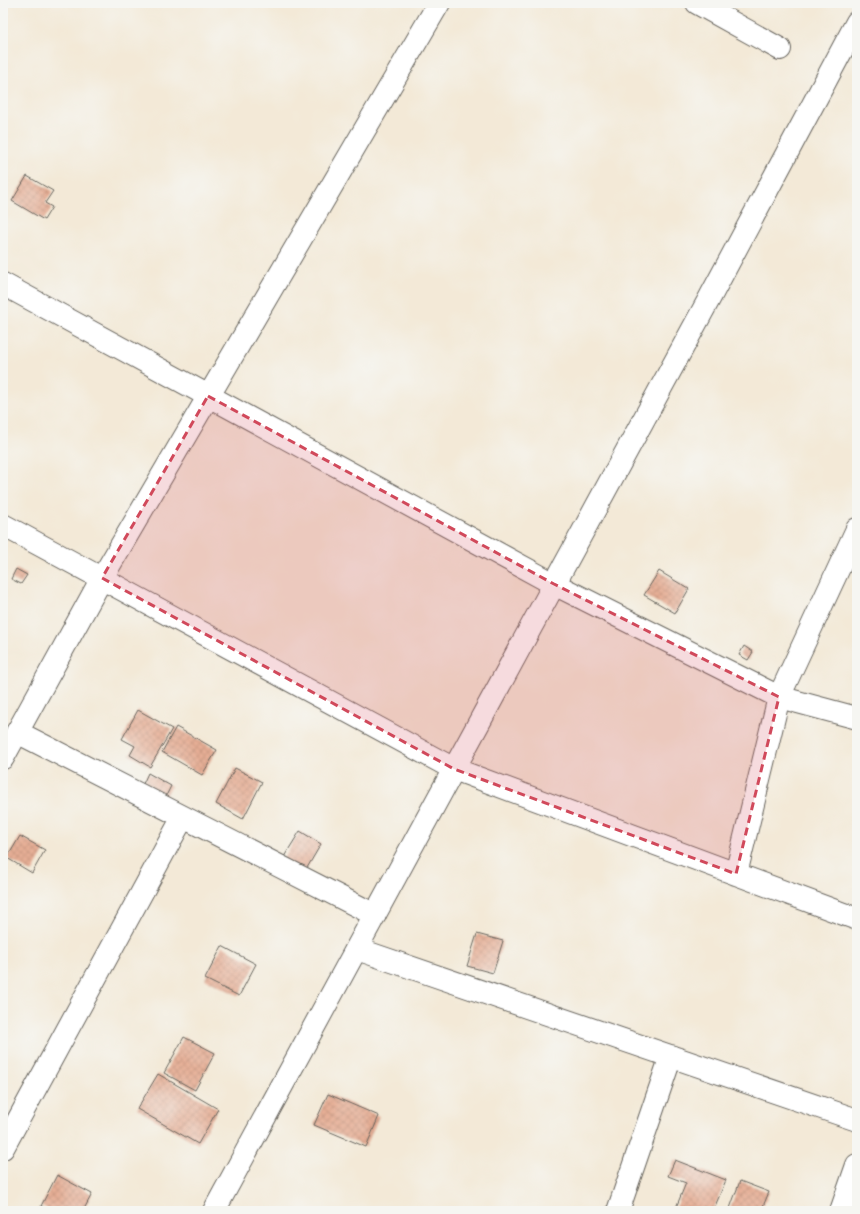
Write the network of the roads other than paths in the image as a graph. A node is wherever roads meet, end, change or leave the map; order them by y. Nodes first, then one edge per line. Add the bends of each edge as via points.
1 (439, 3) edge
2 (697, 3) edge
3 (857, 22) edge
4 (780, 48) dead end
5 (3, 284) edge
6 (208, 396) junction
7 (3, 525) edge
8 (857, 529) edge
9 (102, 578) junction
10 (554, 584) junction
11 (779, 697) junction
12 (857, 718) edge
13 (17, 732) junction
14 (3, 758) edge
15 (454, 769) junction
16 (183, 817) junction
17 (736, 874) junction
18 (375, 915) junction
19 (857, 919) edge
20 (357, 948) junction
21 (671, 1056) junction
22 (857, 1120) edge
23 (3, 1148) edge
24 (857, 1165) edge
25 (214, 1211) edge
26 (618, 1211) edge
27 (841, 1211) edge

1 - 6 street
2 - 4 street
3 - 10 street
5 - 6 street
6 - 9 street
6 - 10 street
7 - 9 street
8 - 11 street
9 - 13 street
9 - 15 street
10 - 11 street
10 - 15 street
11 - 12 street
11 - 17 street
13 - 14 street
13 - 16 street
15 - 17 street
15 - 18 street
16 - 18 street
16 - 23 street
17 - 19 street
18 - 20 street
20 - 21 street
20 - 25 street
21 - 22 street
21 - 26 street
24 - 27 street

